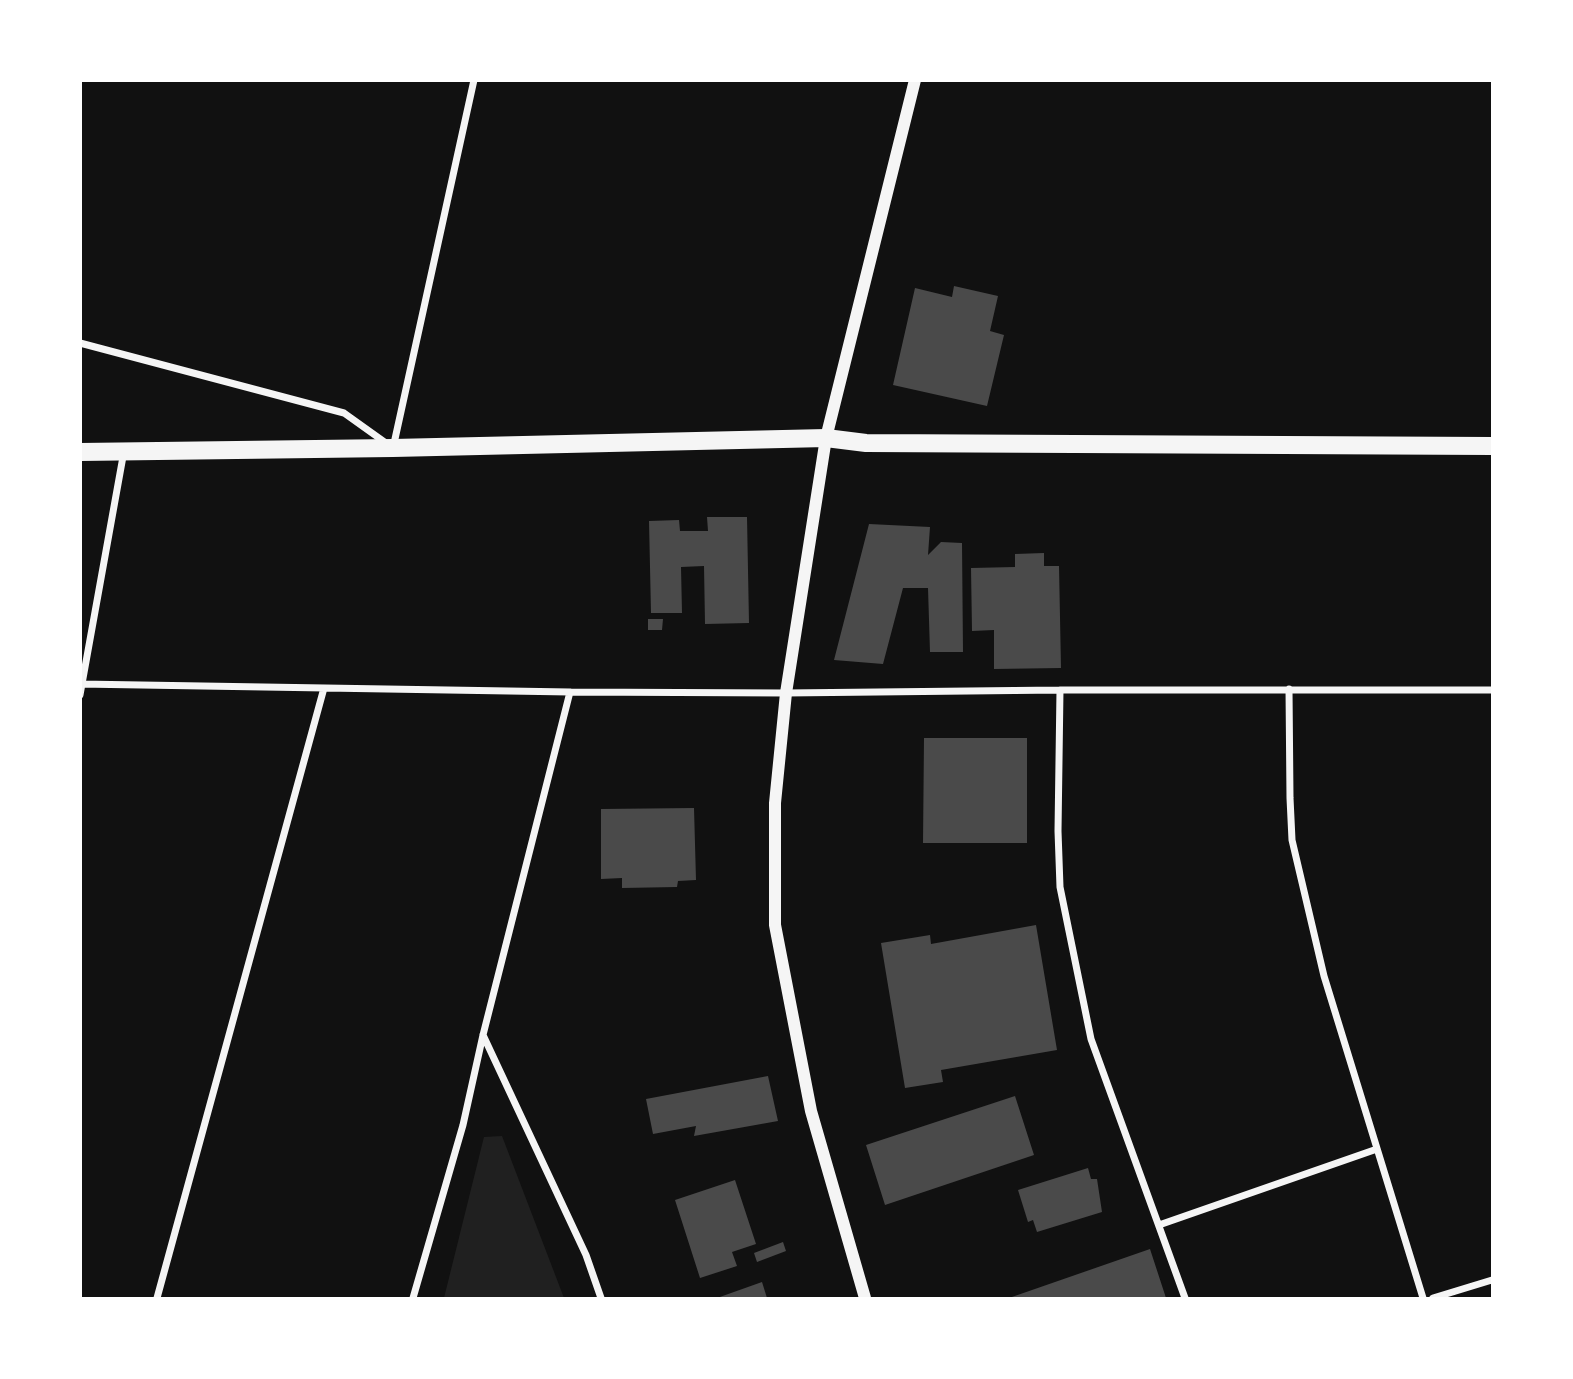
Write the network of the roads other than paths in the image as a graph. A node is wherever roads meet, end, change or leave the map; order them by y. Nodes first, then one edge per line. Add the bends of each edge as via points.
1 (474, 80) edge
2 (915, 80) edge
3 (80, 342) edge
4 (826, 438) junction
5 (1493, 446) edge
6 (393, 448) junction
7 (124, 451) junction
8 (80, 452) edge
9 (82, 684) edge
10 (324, 688) junction
11 (1289, 689) junction
12 (1059, 690) junction
13 (1493, 690) edge
14 (570, 692) junction
15 (786, 693) junction
16 (80, 695) edge
17 (483, 1035) junction
18 (1377, 1149) junction
19 (1159, 1225) junction
20 (1493, 1280) edge
21 (157, 1298) edge
22 (413, 1298) edge
23 (601, 1298) edge
24 (865, 1298) edge
25 (1185, 1298) edge
26 (1423, 1298) edge
27 (1433, 1298) edge

1 - 6 street
2 - 4 street
3 - 6 street via 344,413
4 - 5 main road via 866,443
4 - 6 main road
4 - 15 street
6 - 7 main road
7 - 8 main road
7 - 9 street
9 - 10 street
9 - 16 street
10 - 14 street
10 - 21 street
11 - 12 street
11 - 13 street
11 - 18 street via 1292,840 1324,976
12 - 15 street
12 - 19 street via 1060,887 1091,1039
14 - 15 street
14 - 17 street
15 - 24 street via 775,803 775,925 811,1111
17 - 22 street via 463,1125
17 - 23 street via 586,1255
18 - 19 street
18 - 26 street
19 - 25 street
20 - 27 street

